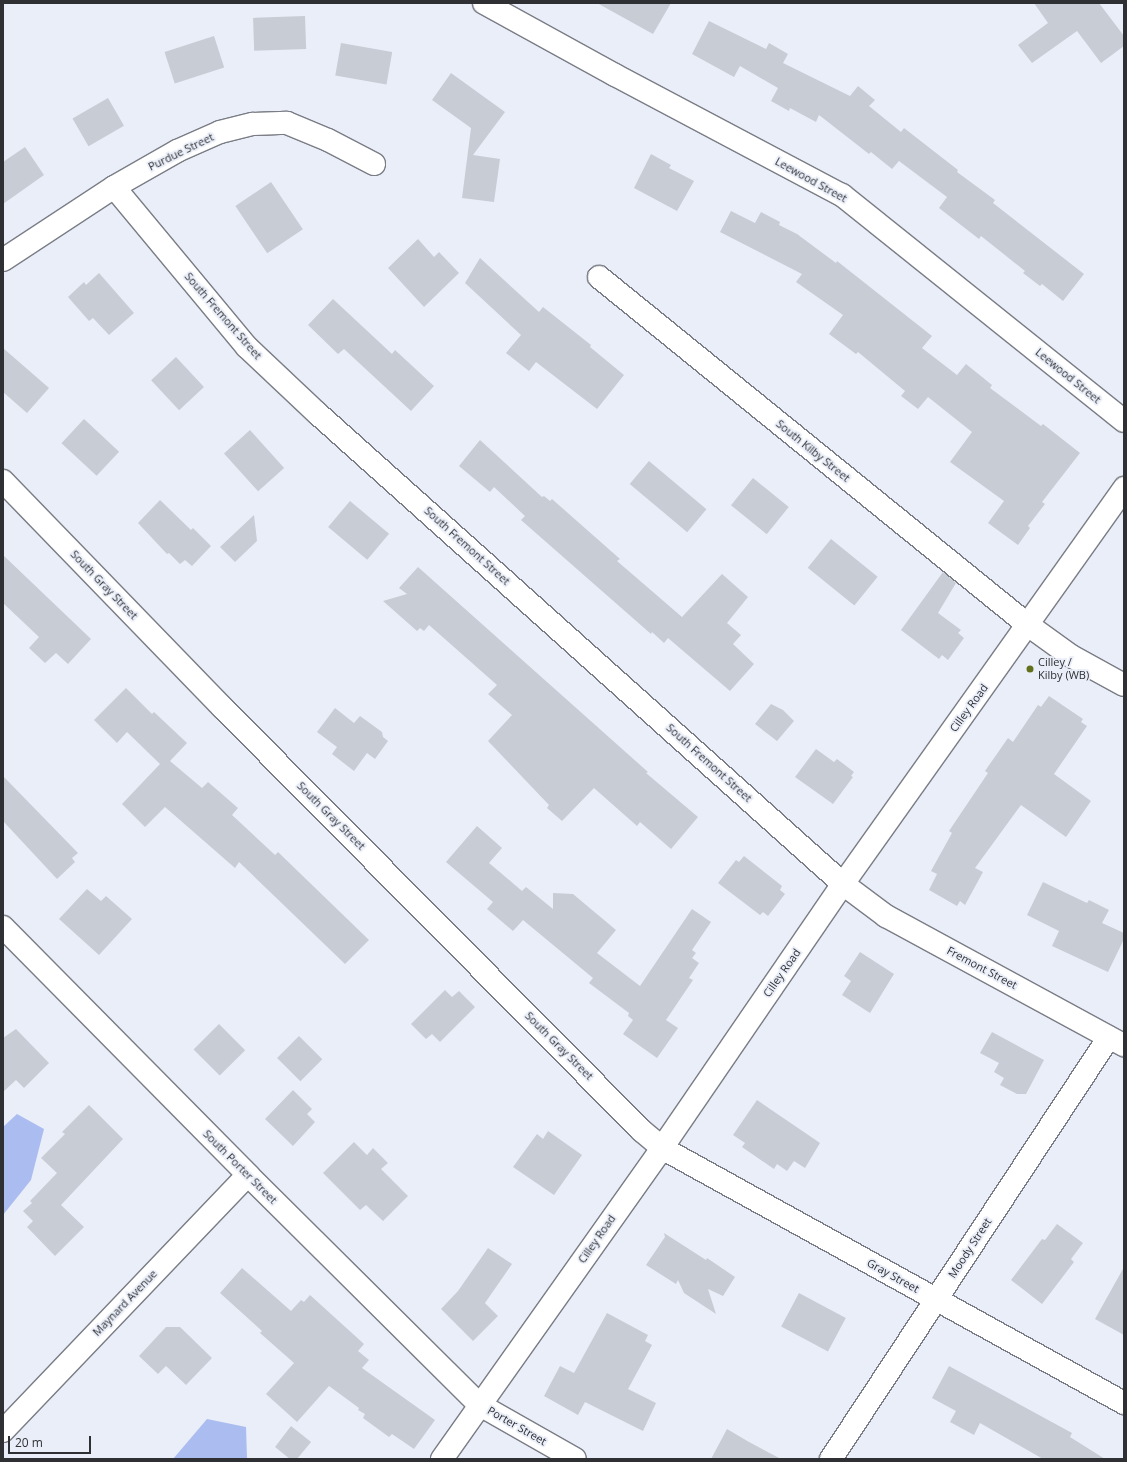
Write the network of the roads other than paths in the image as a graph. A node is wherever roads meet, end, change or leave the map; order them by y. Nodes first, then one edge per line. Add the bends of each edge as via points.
1 (484, 3) edge
2 (374, 164) dead end
3 (114, 187) junction
4 (3, 260) edge
5 (599, 277) dead end
6 (1124, 421) edge
7 (3, 481) edge
8 (1124, 488) edge
9 (1028, 625) junction
10 (1124, 685) edge
11 (844, 884) junction
12 (3, 927) edge
13 (1117, 1041) edge
14 (662, 1148) junction
15 (248, 1175) junction
16 (936, 1300) junction
17 (1124, 1402) edge
18 (480, 1405) junction
19 (3, 1431) edge
20 (442, 1459) edge
21 (575, 1459) edge
22 (831, 1459) edge

1 - 6 street, Leewood Street via 842,196
2 - 3 street, Purdue Street via 328,140 287,123 252,124 220,132 177,151
3 - 4 street, Purdue Street
3 - 11 street, South Fremont Street via 247,347 317,413
5 - 9 street, South Kilby Street
7 - 14 street, South Gray Street via 222,707 636,1125
8 - 9 street, Cilley Road
9 - 10 street, South Kilby Street via 1071,656
9 - 11 street, Cilley Road
11 - 13 street, Fremont Street via 886,916
11 - 14 street, Cilley Road
12 - 15 street, South Porter Street
13 - 16 street, Moody Street
14 - 16 street, Gray Street
14 - 18 street, Cilley Road
15 - 18 street, South Porter Street
15 - 19 street, Maynard Avenue
16 - 17 street, Gray Street
16 - 22 street, Moody Street
18 - 20 street, Cilley Road
18 - 21 street, Porter Street

